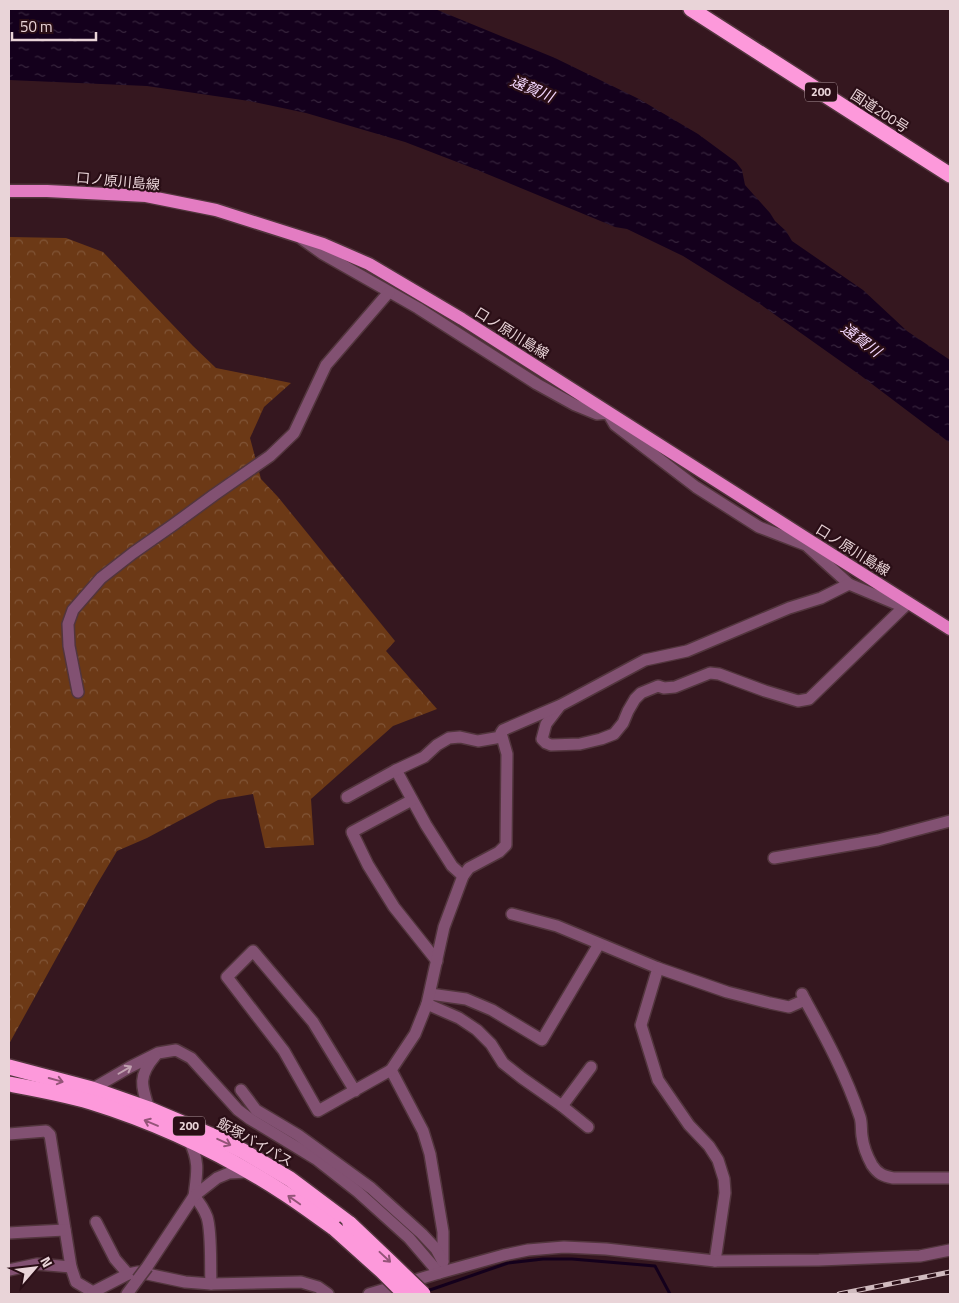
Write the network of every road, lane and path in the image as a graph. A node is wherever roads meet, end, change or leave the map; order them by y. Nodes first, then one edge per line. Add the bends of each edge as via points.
1 (691, 9) edge
2 (950, 175) edge
3 (9, 192) edge
4 (298, 236) junction
5 (389, 292) junction
6 (608, 413) junction
7 (807, 542) junction
8 (849, 584) junction
9 (906, 605) junction
10 (950, 629) edge
11 (78, 692) dead end
12 (561, 705) junction
13 (501, 736) junction
14 (396, 770) junction
15 (346, 797) dead end
16 (412, 800) junction
17 (950, 821) edge
18 (774, 858) dead end
19 (463, 876) junction
20 (512, 914) dead end
21 (599, 944) junction
22 (437, 961) junction
23 (658, 968) junction
24 (428, 999) junction
25 (158, 1053) junction
26 (9, 1067) edge
27 (591, 1067) dead end
28 (391, 1070) junction
29 (9, 1084) edge
30 (92, 1090) junction
31 (241, 1090) dead end
32 (355, 1091) junction
33 (562, 1106) junction
34 (150, 1109) junction
35 (588, 1127) dead end
36 (9, 1134) edge
37 (189, 1140) junction
38 (248, 1172) junction
39 (950, 1178) edge
40 (194, 1196) junction
41 (96, 1222) dead end
42 (65, 1230) junction
43 (9, 1234) edge
44 (950, 1250) edge
45 (715, 1260) junction
46 (71, 1267) junction
47 (443, 1269) junction
48 (9, 1270) edge
49 (133, 1276) junction
50 (211, 1284) junction
51 (93, 1293) edge
52 (127, 1294) edge
53 (328, 1294) edge
54 (369, 1294) edge
55 (405, 1294) edge
56 (423, 1294) edge

1 - 2 highway, 国道200号 / 200
3 - 4 main road, 口ノ原川島線 via 146,196 216,210
4 - 5 street
4 - 6 main road, 口ノ原川島線 via 361,261 400,282
5 - 6 street via 575,405 597,414
5 - 11 street via 326,366 294,433 270,456 114,568 73,610 68,624 69,646
6 - 7 main road, 口ノ原川島線
7 - 8 street
7 - 9 main road, 口ノ原川島線 via 849,565
8 - 9 street
8 - 12 street via 822,598 789,608 687,651 645,660
9 - 10 main road, 口ノ原川島線
9 - 12 street via 809,699 798,701 710,673 675,687 652,687 641,693 634,699 614,734 580,744 546,744 542,738 546,724
12 - 13 street via 504,730
13 - 14 street via 478,741 449,738 424,757
13 - 19 street via 507,754 506,845
14 - 15 street
14 - 16 street
16 - 19 street via 452,866
16 - 22 street via 352,832 394,907
17 - 18 street via 878,840
19 - 22 street via 444,927
20 - 21 street via 557,926
21 - 23 street
21 - 24 street via 542,1040 492,1010 466,999
22 - 24 street
23 - 39 street via 727,992 789,1007 803,996 844,1076 860,1119 867,1154 878,1174 893,1178
23 - 45 street via 641,1025 658,1080 689,1125 709,1146 724,1179 725,1193
24 - 28 street via 415,1034
24 - 33 street via 477,1030 503,1063
30 -> 25 street
25 - 34 street via 146,1067 142,1079
25 - 47 street via 176,1050 191,1058 238,1110 316,1158
26 -> 30 highway, 飯塚バイパス / 200
27 - 33 street
28 - 32 street
28 - 47 street via 423,1131 430,1154 442,1232
37 -> 29 highway, 200 via 89,1102
30 - 34 highway, 飯塚バイパス / 200
31 - 47 street via 256,1110 298,1135 371,1188 436,1249
32 - 32 street via 318,1110 284,1051 226,977 253,951 313,1022
33 - 35 street
34 -> 56 highway, 飯塚バイパス / 200, bridge via 243,1151 290,1179 350,1224
36 - 42 street via 46,1131 50,1135
37 - 38 highway, 200
37 - 40 street via 198,1168
38 - 40 street via 229,1173 217,1178
55 -> 38 highway, 200, bridge via 334,1228
40 - 49 street, bridge via 147,1267
40 - 50 street via 208,1218
41 - 49 street via 115,1259
42 - 43 street
42 - 46 street
44 - 45 street via 920,1256
45 - 47 street via 564,1248 528,1250
46 - 48 street via 36,1264
46 - 51 street via 76,1282
47 - 54 street
49 - 50 street via 138,1272
49 - 51 street
49 - 52 street
50 - 53 street via 301,1282

